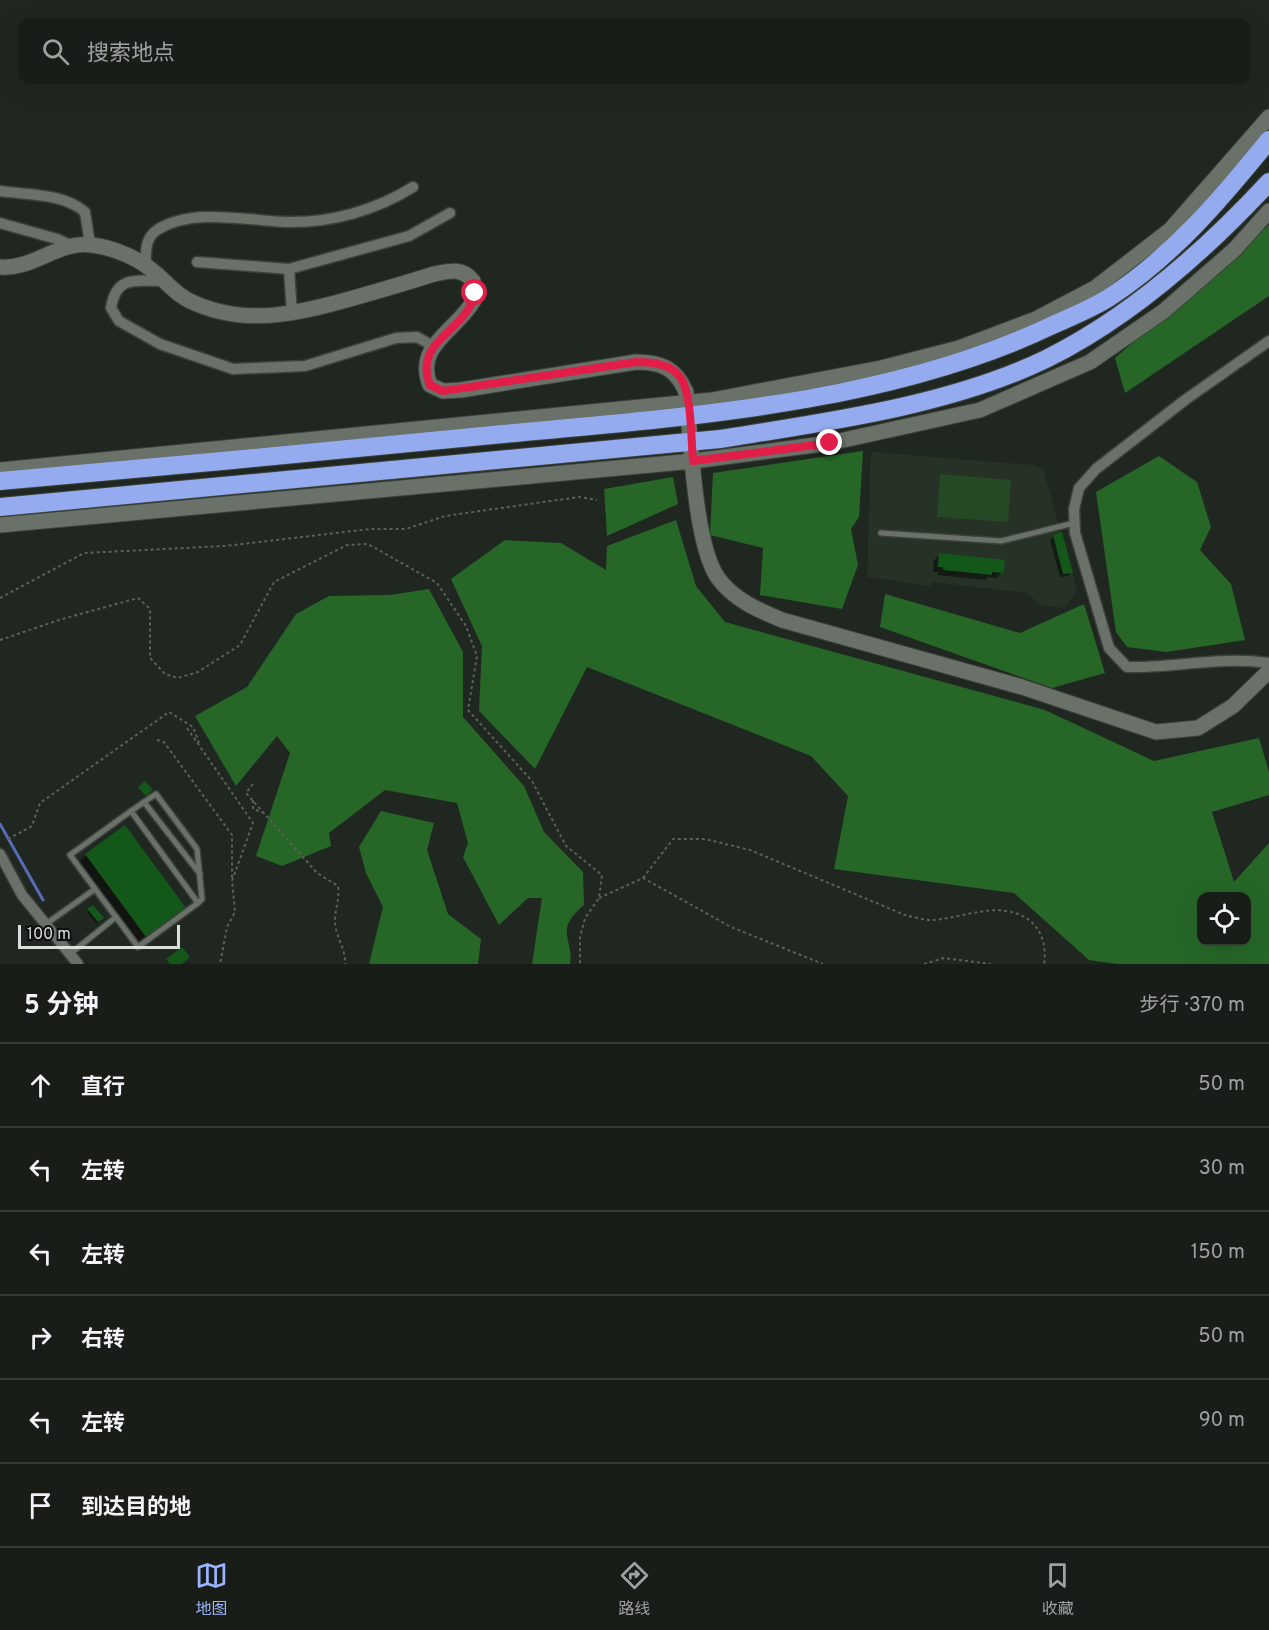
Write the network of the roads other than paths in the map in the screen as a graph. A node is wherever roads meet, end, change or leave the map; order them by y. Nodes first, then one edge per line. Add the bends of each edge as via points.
1 (1269, 117) edge
2 (1269, 140) edge
3 (1269, 182) edge
4 (413, 187) dead end
5 (0, 191) edge
6 (1269, 211) edge
7 (450, 213) dead end
8 (0, 223) edge
9 (90, 244) junction
10 (72, 246) junction
11 (197, 262) dead end
12 (0, 267) edge
13 (147, 267) junction
14 (289, 269) junction
15 (164, 281) junction
16 (292, 314) junction
17 (1269, 341) edge
18 (433, 346) junction
19 (688, 409) junction
20 (691, 442) junction
21 (693, 461) junction
22 (0, 470) edge
23 (110, 471) junction
24 (0, 481) edge
25 (0, 489) edge
26 (0, 507) edge
27 (1074, 523) junction
28 (0, 525) edge
29 (880, 533) dead end
30 (1269, 663) edge
31 (1269, 671) edge
32 (144, 802) junction
33 (131, 811) junction
34 (0, 854) edge
35 (200, 874) junction
36 (95, 889) junction
37 (198, 903) junction
38 (116, 917) junction
39 (46, 924) junction
40 (70, 954) junction
41 (78, 964) edge

1 - 19 street via 1170,230 1095,288 1036,319 960,348
2 - 19 highway via 1174,249 1108,299 1033,335 963,362 877,385
3 - 20 highway via 1188,262 1120,315 1046,359 975,387 884,410
4 - 13 street via 394,199 345,216 290,222 183,219 151,236 146,248
5 - 9 street via 77,205 85,212
6 - 21 street via 1234,249 1164,311 1090,362 980,410 830,443
7 - 14 street via 409,236
8 - 10 street
9 - 10 street
9 - 13 street via 123,253
10 - 12 street via 29,264
11 - 14 street
13 - 15 street
14 - 16 street
15 - 16 street via 189,301 225,313 256,317
15 - 18 street via 123,283 113,293 111,308 119,321 160,344 233,369 304,366 396,338 417,337
16 - 18 street via 434,274 464,272 473,280 474,300
17 - 27 street via 1096,469 1079,488
18 - 19 street via 426,358 425,374 430,385 443,391 652,362 680,376
19 - 20 street
19 - 22 street
19 - 23 highway
20 - 21 street
20 - 26 highway
21 - 28 street
21 - 31 street via 702,537 717,577 746,604 782,620 1022,687 1156,732 1198,728 1233,706
23 - 24 highway
23 - 25 highway via 52,484
27 - 29 lane via 1001,541
27 - 30 street via 1109,648 1127,667 1159,668 1239,659
32 - 33 lane
32 - 35 lane
32 - 35 lane via 156,794 197,849
33 - 36 lane via 70,855
33 - 37 lane
34 - 39 street via 22,895
35 - 37 lane via 202,899
36 - 38 lane
36 - 39 lane
37 - 38 lane via 138,947
38 - 40 lane
39 - 40 street
40 - 41 street

